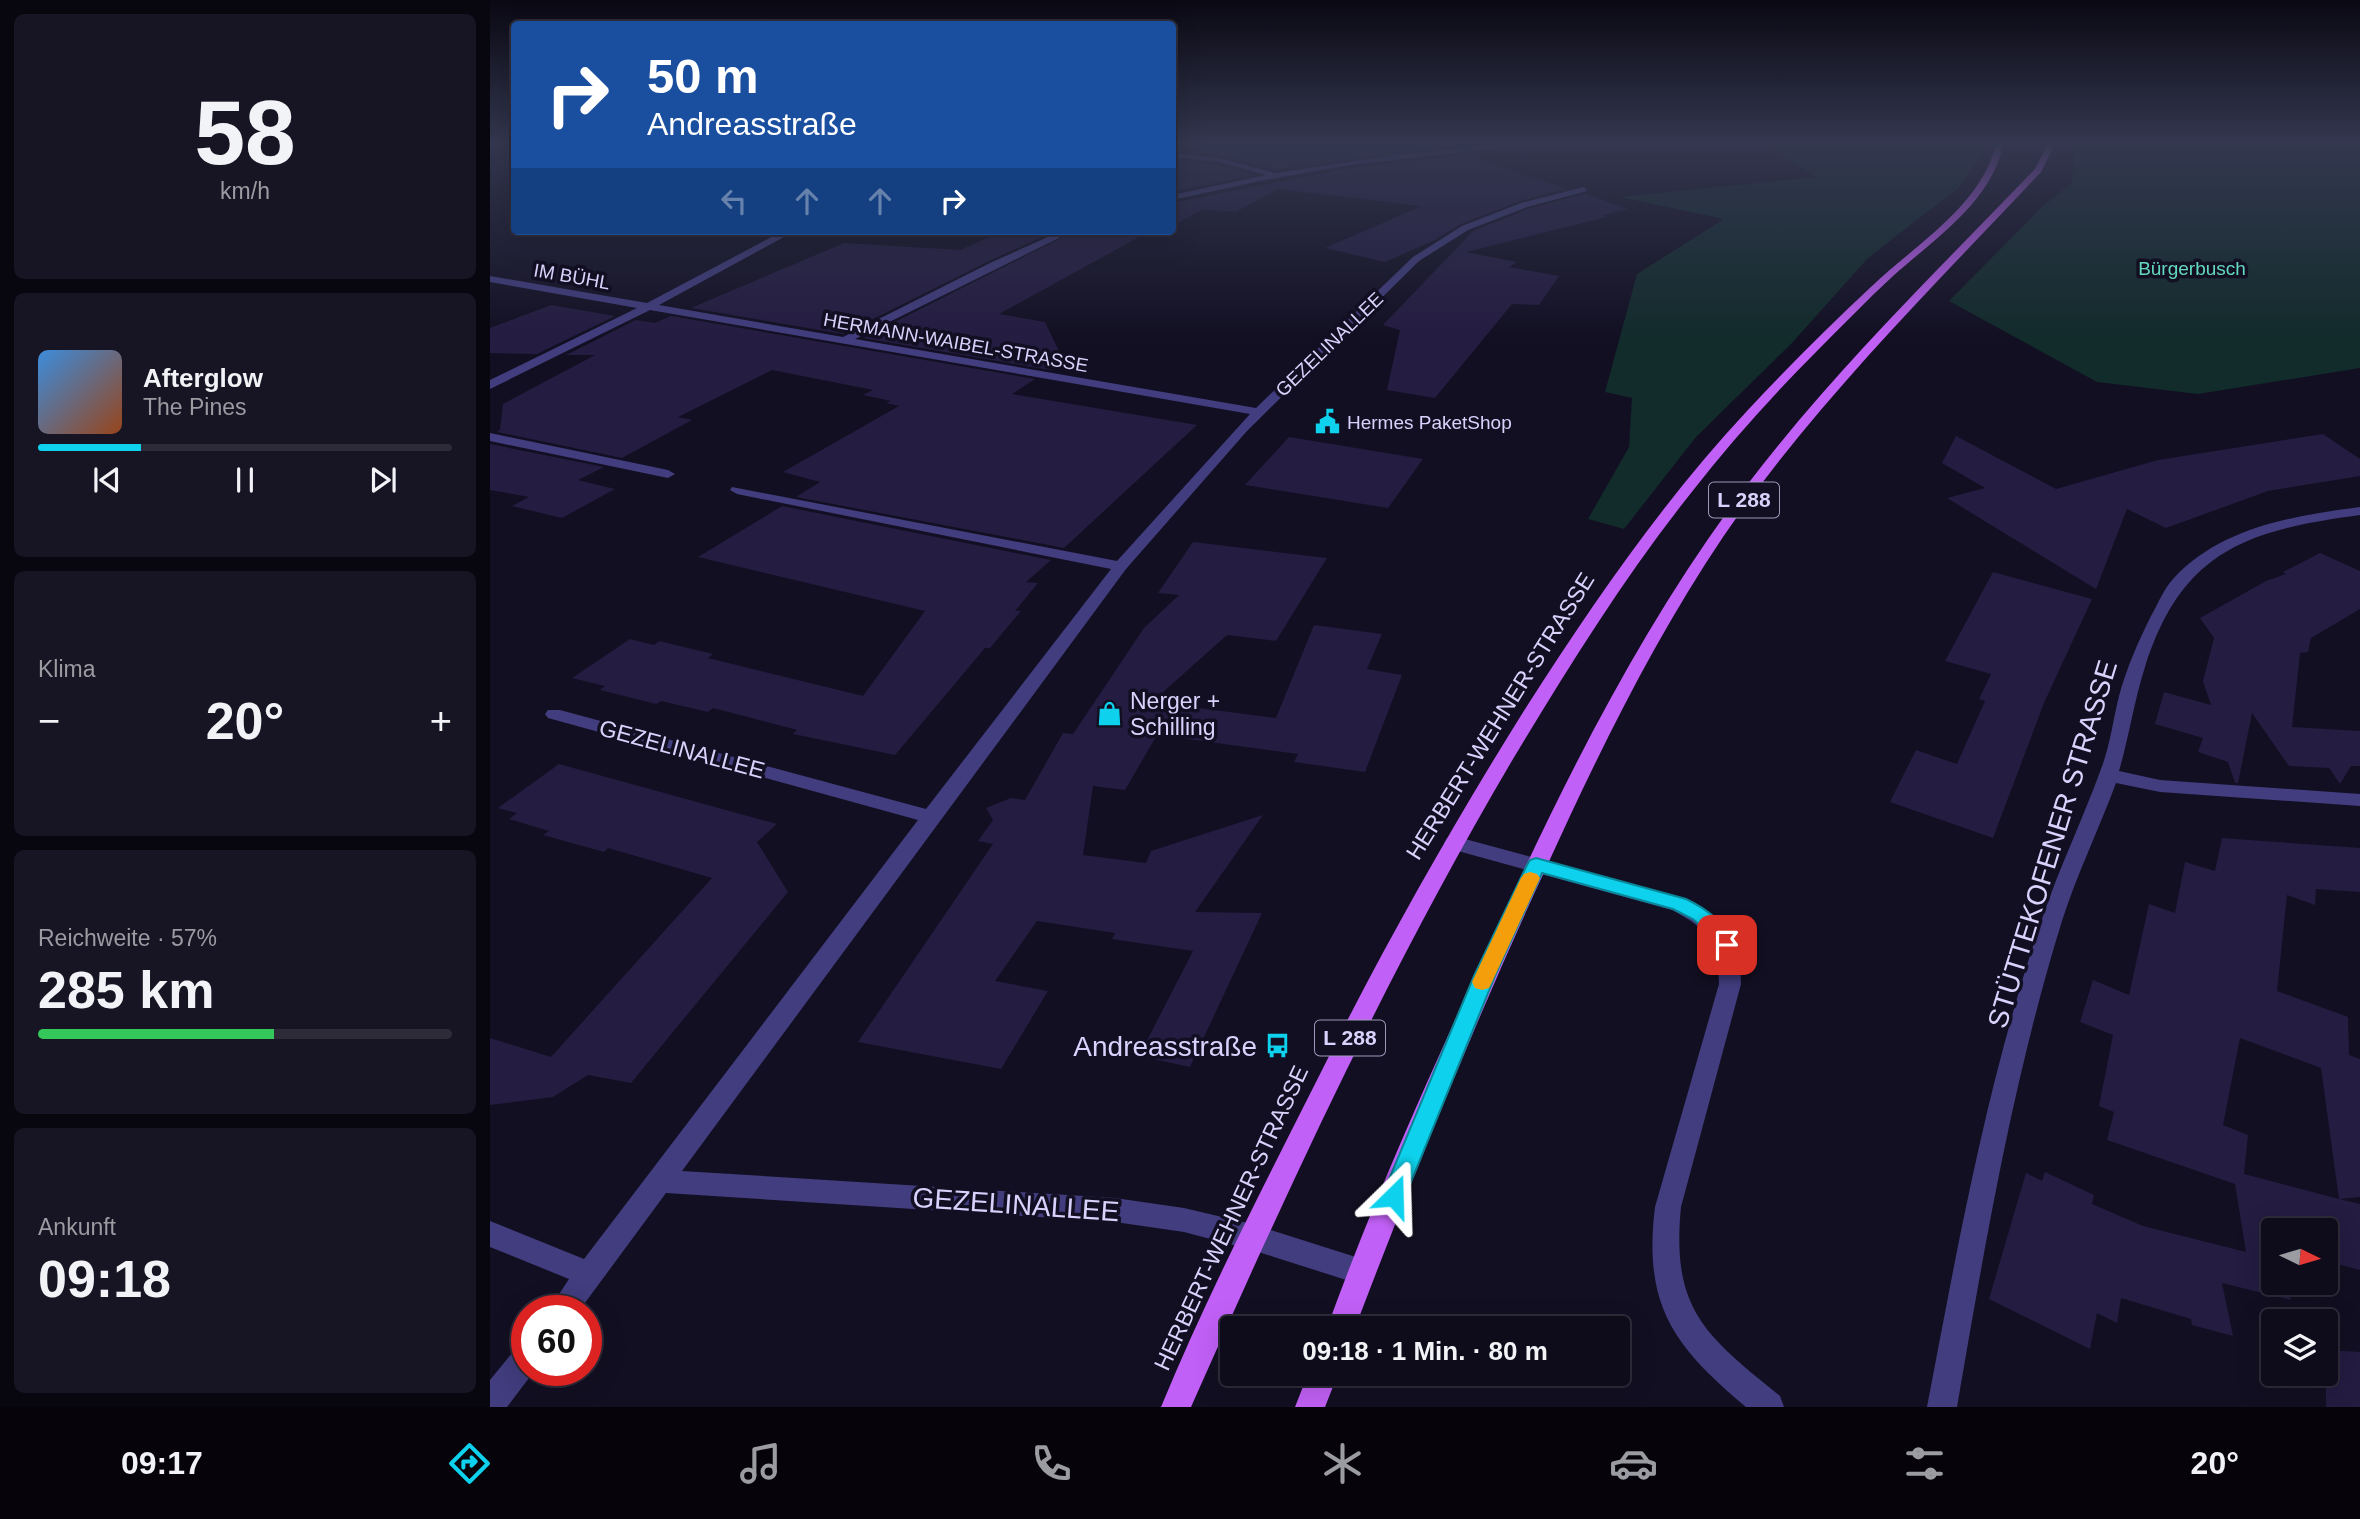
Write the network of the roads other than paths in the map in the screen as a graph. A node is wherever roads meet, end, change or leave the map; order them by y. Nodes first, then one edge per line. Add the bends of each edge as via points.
1 (1512, 210) edge
2 (1959, 210) edge
3 (2002, 210) edge
4 (782, 235) edge
5 (1059, 235) edge
6 (490, 279) edge
7 (649, 306) junction
8 (845, 340) junction
9 (490, 385) edge
10 (1258, 412) junction
11 (490, 436) edge
12 (668, 474) dead end
13 (737, 490) dead end
14 (2360, 511) edge
15 (1121, 566) junction
16 (554, 714) dead end
17 (2108, 775) junction
18 (2360, 800) edge
19 (931, 817) junction
20 (1454, 843) junction
21 (1536, 865) junction
22 (661, 1181) junction
23 (490, 1234) edge
24 (1252, 1237) junction
25 (1362, 1272) junction
26 (590, 1275) junction
27 (574, 1295) edge
28 (1346, 1316) edge
29 (511, 1377) edge
30 (1318, 1386) edge
31 (490, 1404) edge
32 (1176, 1407) edge
33 (1310, 1407) edge
34 (1769, 1407) edge
35 (1942, 1407) edge

1 - 10 street, GEZELINALLEE via 1465,228 1416,259
2 - 20 main road, HERBERT-WEHNER-STRASSE / L 288 via 1791,373 1659,523 1591,618
3 - 21 main road, L 288 via 1800,429 1716,537 1603,725
4 - 7 street
5 - 8 street
6 - 7 street, IM BÜHL
7 - 8 street, HERMANN-WAIBEL-STRASSE
7 - 9 street
8 - 10 street, HERMANN-WAIBEL-STRASSE
10 - 15 street, GEZELINALLEE
11 - 12 street
13 - 15 street
14 - 17 street, STÜTTEKOFENER STRASSE via 2241,538 2199,564 2176,586 2142,651
15 - 19 street, GEZELINALLEE
16 - 19 street, GEZELINALLEE
17 - 18 street via 2160,786
17 - 35 street, STÜTTEKOFENER STRASSE via 2046,938 1962,1291
19 - 22 street, GEZELINALLEE
20 - 21 street
20 - 24 main road, HERBERT-WEHNER-STRASSE / L 288 via 1335,1066
21 - 25 main road, L 288
21 - 34 street via 1679,904 1700,914 1727,945 1730,984 1668,1207 1664,1258 1676,1308 1703,1349
22 - 24 street, GEZELINALLEE via 1115,1210 1184,1220
22 - 26 street, GEZELINALLEE
23 - 26 street
24 - 25 street, GEZELINALLEE
24 - 32 main road, HERBERT-WEHNER-STRASSE / L 288
25 - 28 main road, L 288
26 - 27 street, GEZELINALLEE
29 - 31 street
30 - 33 main road

